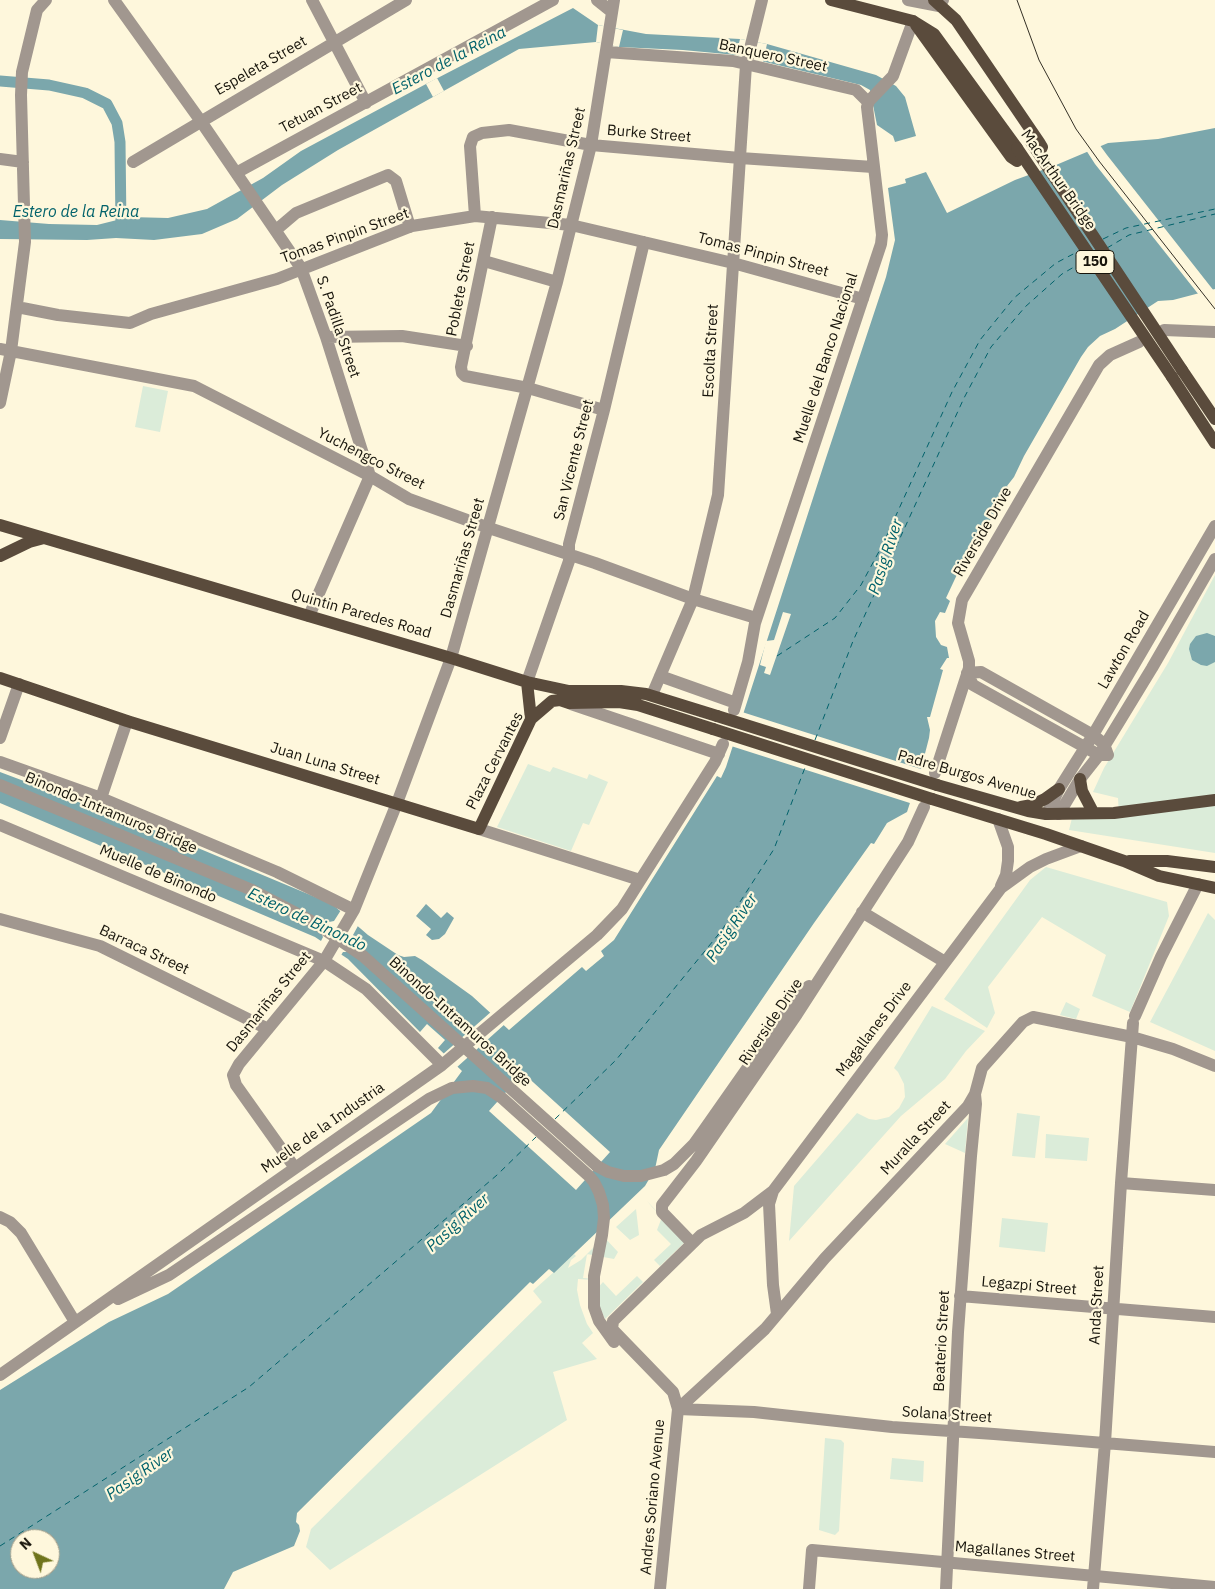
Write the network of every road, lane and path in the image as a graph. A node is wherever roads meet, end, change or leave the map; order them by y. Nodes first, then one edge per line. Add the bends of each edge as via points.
1 (46, 0) edge
2 (114, 0) edge
3 (312, 0) edge
4 (406, 0) edge
5 (553, 0) edge
6 (597, 0) edge
7 (762, 0) edge
8 (830, 0) edge
9 (908, 0) edge
10 (939, 2) edge
11 (613, 6) edge
12 (913, 21) junction
13 (333, 42) junction
14 (607, 48) junction
15 (747, 61) junction
16 (870, 100) junction
17 (366, 103) junction
18 (200, 120) junction
19 (591, 145) junction
20 (740, 158) junction
21 (0, 159) edge
22 (1017, 161) dead end
23 (23, 162) junction
24 (133, 162) dead end
25 (874, 167) junction
26 (236, 173) junction
27 (475, 216) junction
28 (492, 217) junction
29 (572, 225) junction
30 (410, 227) junction
31 (276, 230) junction
32 (644, 242) junction
33 (484, 261) junction
34 (733, 263) junction
35 (301, 268) junction
36 (557, 282) junction
37 (863, 299) junction
38 (17, 307) junction
39 (1164, 330) dead end
40 (1215, 332) edge
41 (326, 337) junction
42 (1139, 342) dead end
43 (467, 346) junction
44 (5, 350) edge
45 (1177, 373) junction
46 (528, 388) junction
47 (0, 403) edge
48 (604, 410) junction
49 (1215, 419) edge
50 (1215, 443) edge
51 (370, 476) junction
52 (0, 525) edge
53 (1215, 526) edge
54 (488, 528) junction
55 (44, 538) junction
56 (569, 555) junction
57 (0, 556) edge
58 (1215, 559) edge
59 (693, 599) junction
60 (309, 616) junction
61 (756, 618) junction
62 (451, 658) junction
63 (967, 674) junction
64 (660, 676) junction
65 (0, 678) edge
66 (527, 682) junction
67 (19, 684) junction
68 (652, 695) junction
69 (569, 703) junction
70 (717, 716) joint
71 (531, 719) junction
72 (126, 721) junction
73 (1093, 735) junction
74 (0, 738) edge
75 (1086, 747) junction
76 (1102, 750) junction
77 (0, 762) edge
78 (936, 779) junction
79 (1080, 779) junction
80 (0, 785) edge
81 (1059, 789) junction
82 (101, 798) junction
83 (1215, 800) edge
84 (397, 803) junction
85 (928, 803) junction
86 (1016, 808) junction
87 (1094, 812) junction
88 (1053, 814) junction
89 (998, 819) junction
90 (0, 825) edge
91 (479, 829) junction
92 (1081, 846) junction
93 (1124, 861) junction
94 (1215, 867) edge
95 (640, 880) junction
96 (1198, 884) junction
97 (1001, 888) junction
98 (1215, 888) edge
99 (862, 912) junction
100 (352, 914) junction
101 (1, 918) edge
102 (326, 957) junction
103 (945, 962) junction
104 (820, 977) junction
105 (268, 1029) junction
106 (1132, 1036) junction
107 (446, 1061) junction
108 (1215, 1066) edge
109 (975, 1094) junction
110 (295, 1168) junction
111 (1121, 1183) junction
112 (773, 1190) junction
113 (1215, 1190) edge
114 (0, 1217) edge
115 (692, 1243) junction
116 (960, 1296) junction
117 (1114, 1310) junction
118 (86, 1314) junction
119 (777, 1314) junction
120 (1215, 1318) edge
121 (75, 1322) junction
122 (0, 1375) edge
123 (678, 1409) junction
124 (953, 1431) junction
125 (1105, 1443) junction
126 (1215, 1452) edge
127 (947, 1563) junction
128 (1094, 1576) junction
129 (1215, 1587) edge
130 (660, 1589) edge
131 (809, 1589) edge
132 (946, 1589) edge
133 (1093, 1589) edge

1 - 23 street via 37,10 22,72
2 - 18 street, S. Padilla Street
3 - 13 street
4 - 13 street, Espeleta Street
5 - 17 street, Tetuan Street
6 - 11 street, Dasmariñas Street
7 - 15 street, Escolta Street
8 - 12 main road, 150
9 - 10 street
10 - 45 main road, MacArthur Bridge / 150, bridge via 1036,146
11 - 14 street, Dasmariñas Street
12 - 16 street via 893,76
12 - 22 main road
12 - 45 main road, MacArthur Bridge / 150, bridge via 934,34
13 - 17 street
13 - 18 street, Espeleta Street
14 - 15 street, Banquero Street
14 - 19 street, Dasmariñas Street
15 - 16 street, Banquero Street via 856,90
15 - 20 street, Escolta Street
16 - 25 street, Muelle del Banco Nacional via 867,111
17 - 26 street, Tetuan Street
18 - 24 street, Espeleta Street
18 - 26 street, S. Padilla Street
19 - 20 street, Burke Street
19 - 27 street, Burke Street via 509,130 473,137 470,146
19 - 29 street, Dasmariñas Street
20 - 25 street, Burke Street
20 - 34 street, Escolta Street
21 - 23 street
23 - 38 street via 25,242
25 - 37 street, Muelle del Banco Nacional via 882,239
26 - 31 street, S. Padilla Street
27 - 28 street, Tomas Pinpin Street
27 - 30 street, Tomas Pinpin Street
28 - 29 street, Tomas Pinpin Street
28 - 33 street, Poblete Street
29 - 32 street, Tomas Pinpin Street
29 - 36 street, Dasmariñas Street
30 - 31 street via 396,181 388,175 296,213
30 - 35 street, Tomas Pinpin Street
31 - 35 street, S. Padilla Street
32 - 34 street, Tomas Pinpin Street
32 - 48 street, San Vicente Street
33 - 36 street
33 - 43 street, Poblete Street
34 - 37 street, Tomas Pinpin Street
34 - 59 street, Escolta Street via 718,495
35 - 38 street, Tomas Pinpin Street via 277,279 151,314 130,323
35 - 41 street, S. Padilla Street
36 - 46 street, Dasmariñas Street
37 - 61 street, Muelle del Banco Nacional
38 - 44 street
39 - 40 street
41 - 43 street via 402,336
41 - 51 street, S. Padilla Street
42 - 63 street, Riverside Drive via 1110,355 1099,365 962,600 958,623 969,661
43 - 46 street, Poblete Street via 461,367 466,376
44 - 47 street
44 - 51 street, Yuchengco Street via 194,386
45 - 49 main road, MacArthur Bridge / 150
45 - 50 main road, MacArthur Bridge / 150
46 - 48 street
46 - 54 street, Dasmariñas Street
48 - 56 street, San Vicente Street
51 - 54 street, Yuchengco Street via 409,499
51 - 60 street
52 - 55 main road, Quintin Paredes Road
53 - 73 street, Lawton Road
54 - 56 street, Yuchengco Street
54 - 62 street, Dasmariñas Street
55 - 57 main road
55 - 60 main road, Quintin Paredes Road
56 - 59 street, Yuchengco Street
56 - 66 street, San Vicente Street
58 - 76 street
59 - 61 street, Yuchengco Street
59 - 64 street, Escolta Street
60 - 62 main road, Quintin Paredes Road
61 - 64 street, Muelle del Banco Nacional via 735,707
62 - 66 main road, Quintin Paredes Road
62 - 84 street, Dasmariñas Street
63 - 73 street via 981,672
63 - 75 street via 973,686
63 - 78 street, Riverside Drive
64 - 68 street, Escolta Street
65 - 67 main road, Juan Luna Street
66 - 68 main road, Quintin Paredes Road via 568,691 621,691
66 - 71 main road
67 - 72 main road, Juan Luna Street
67 - 74 street
68 - 70 main road, Quintin Paredes Road
69 - 71 main road, Plaza Cervantes via 552,701
69 - 85 main road, Padre Burgos Avenue, bridge via 633,704
69 - 95 street via 721,749
70 - 78 main road, Padre Burgos Avenue, bridge
71 - 91 main road, Plaza Cervantes
72 - 82 street
72 - 84 main road, Juan Luna Street
73 - 75 street, Lawton Road
73 - 76 street
75 - 76 street
75 - 81 street, Lawton Road
76 - 79 street
77 - 82 street
78 - 86 main road, Padre Burgos Avenue
79 - 87 main road via 1082,791
79 - 88 street
80 - 104 street, Binondo-Intramuros Bridge, bridge via 252,890 315,923 363,956 597,1166 624,1176 641,1176 664,1170 694,1144 798,996
81 - 86 main road via 1039,802
81 - 88 street, Lawton Road
82 - 100 street via 277,872
83 - 87 main road, Padre Burgos Avenue
84 - 91 main road, Juan Luna Street
84 - 100 street, Dasmariñas Street
85 - 89 main road, Padre Burgos Avenue
85 - 99 street, Riverside Drive via 908,842
86 - 88 main road, Padre Burgos Avenue
87 - 88 main road, Padre Burgos Avenue
89 - 92 main road, Padre Burgos Avenue
89 - 97 street, Magallanes Drive via 1008,847 1006,875
90 - 102 street, Muelle de Binondo
91 - 95 street, Juan Luna Street
92 - 93 main road, Padre Burgos Avenue
92 - 97 street, Magallanes Drive via 1030,867
93 - 94 main road, Padre Burgos Avenue via 1168,861
93 - 96 main road, Padre Burgos Avenue via 1158,876
95 - 107 street, Muelle de la Industria via 622,909 597,936
96 - 98 main road, Padre Burgos Avenue
96 - 106 street, Anda Street via 1134,1019
97 - 103 street, Magallanes Drive
99 - 103 street
99 - 104 street, Riverside Drive
100 - 102 street, Dasmariñas Street
101 - 105 street, Barraca Street via 100,946
102 - 105 street, Dasmariñas Street
102 - 107 street, Muelle de Binondo
103 - 112 street, Magallanes Drive
104 - 115 street, Riverside Drive via 696,1161 662,1204 662,1212
105 - 110 street, Dasmariñas Street via 233,1075 236,1085
106 - 108 street, Muralla Street
106 - 109 street, Muralla Street via 1044,1019 1027,1019 982,1068
106 - 111 street, Anda Street
107 - 110 street, Muelle de la Industria
109 - 116 street, Beaterio Street
109 - 119 street, Muralla Street via 968,1106 825,1258
110 - 118 street, Muelle de la Industria
111 - 113 street
111 - 117 street, Anda Street
112 - 115 street, Magallanes Drive via 744,1213
112 - 119 street, Magallanes Drive via 769,1204
114 - 121 street via 21,1233
115 - 123 street, Magallanes Drive via 612,1324 612,1329 674,1392
116 - 117 street, Legazpi Street
116 - 124 street, Beaterio Street
117 - 120 street, Legazpi Street
117 - 125 street, Anda Street
118 - 121 street, Muelle de la Industria
118 - 123 street, Binondo-Intramuros Bridge via 168,1275 429,1099 452,1088 481,1087 502,1098 594,1182 604,1218 593,1285 596,1314 611,1339
119 - 123 street, Muralla Street
121 - 122 street, Muelle de la Industria
123 - 124 street, Solana Street via 754,1412 874,1426
123 - 130 street, Andres Soriano Avenue
124 - 125 street, Solana Street
124 - 127 street, Beaterio Street
125 - 126 street, Solana Street
125 - 128 street, Anda Street
127 - 128 street, Magallanes Street
127 - 131 street, Magallanes Street via 812,1550
127 - 132 street, Beaterio Street
128 - 129 street, Magallanes Street
128 - 133 street, Anda Street

